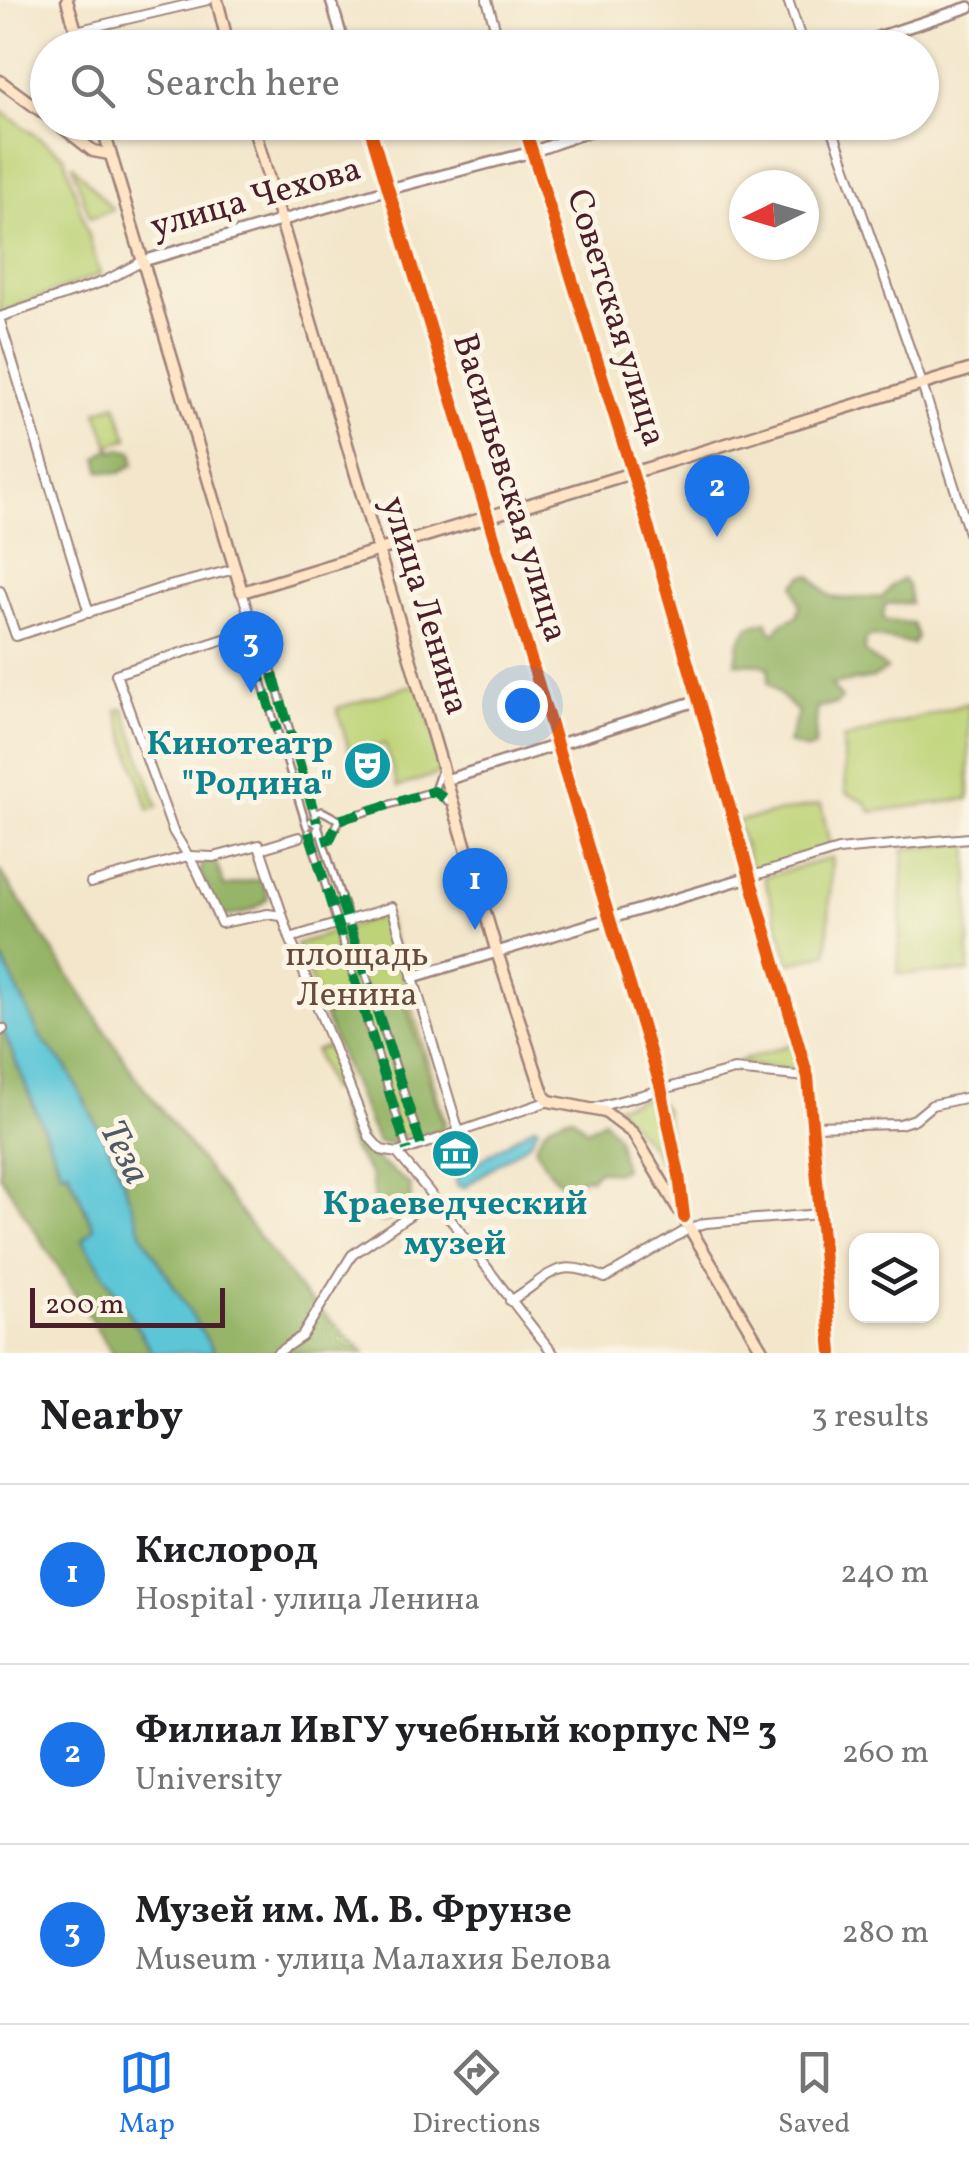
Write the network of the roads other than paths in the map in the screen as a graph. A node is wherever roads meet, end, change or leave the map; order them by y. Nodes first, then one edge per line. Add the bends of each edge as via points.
1 (67, 0) edge
2 (208, 0) edge
3 (217, 0) edge
4 (330, 0) edge
5 (487, 0) edge
6 (788, 0) edge
7 (969, 7) edge
8 (76, 30) edge
9 (80, 30) edge
10 (225, 30) edge
11 (339, 30) edge
12 (496, 30) edge
13 (798, 30) edge
14 (899, 30) edge
15 (0, 80) edge
16 (30, 102) edge
17 (79, 140) edge
18 (106, 140) edge
19 (257, 140) edge
20 (373, 140) edge
21 (529, 140) edge
22 (565, 140) edge
23 (836, 140) edge
24 (532, 152) junction
25 (109, 154) junction
26 (388, 189) junction
27 (281, 220) junction
28 (144, 261) junction
29 (0, 319) edge
30 (969, 370) edge
31 (922, 385) junction
32 (632, 472) junction
33 (488, 517) junction
34 (969, 533) edge
35 (378, 550) junction
36 (235, 569) junction
37 (0, 590) edge
38 (242, 592) junction
39 (88, 613) junction
40 (250, 618) junction
41 (253, 629) junction
42 (699, 700) junction
43 (555, 746) junction
44 (443, 776) junction
45 (434, 791) junction
46 (448, 802) dead end
47 (315, 813) junction
48 (339, 820) junction
49 (318, 826) junction
50 (305, 832) junction
51 (969, 838) edge
52 (323, 841) junction
53 (259, 847) junction
54 (188, 856) junction
55 (749, 877) junction
56 (91, 883) dead end
57 (281, 916) junction
58 (610, 918) junction
59 (348, 920) junction
60 (336, 924) junction
61 (290, 938) junction
62 (497, 952) junction
63 (413, 977) junction
64 (808, 1078) junction
65 (661, 1088) junction
66 (969, 1097) edge
67 (549, 1101) junction
68 (594, 1108) junction
69 (812, 1126) junction
70 (459, 1132) junction
71 (421, 1145) junction
72 (407, 1150) junction
73 (397, 1153) junction
74 (434, 1198) junction
75 (820, 1214) junction
76 (687, 1222) junction
77 (510, 1300) junction
78 (277, 1353) edge
79 (553, 1353) edge
80 (764, 1353) edge
81 (832, 1353) edge

1 - 8 main road
2 - 9 street
3 - 10 main road
4 - 11 street
5 - 12 street
6 - 13 street
7 - 14 street
15 - 16 main road
17 - 25 main road
18 - 25 main road
19 - 27 main road, улица Ленина
20 - 26 street, Васильевская улица
21 - 24 street, Советская улица
22 - 24 street, улица Чехова
23 - 31 street
24 - 26 street, улица Чехова
24 - 32 street, Советская улица
25 - 28 main road
26 - 27 street, улица Чехова
26 - 33 street, Васильевская улица
27 - 28 street, улица Чехова
27 - 35 main road, улица Ленина
28 - 29 street
28 - 36 main road
29 - 39 street
30 - 31 main road
31 - 32 main road
31 - 34 street
32 - 33 main road
32 - 42 street, Советская улица
33 - 35 main road
33 - 43 street, Васильевская улица
35 - 38 main road
35 - 44 main road, улица Ленина
36 - 38 main road
36 - 39 street
37 - 39 street via 16,636
38 - 40 street
40 - 41 street
40 - 54 street via 243,633 116,674
41 - 47 street via 267,654
41 - 50 street via 255,658
42 - 43 street
42 - 55 street, Советская улица
43 - 44 street
43 - 58 street, Васильевская улица
44 - 45 street
44 - 62 main road, улица Ленина
45 - 46 street
45 - 48 street
47 - 48 street
47 - 49 street
48 - 52 street
49 - 50 street via 314,834
49 - 50 street via 311,821
49 - 52 street
50 - 53 street
50 - 60 street
51 - 55 street via 838,850
52 - 59 street
53 - 54 street
53 - 57 street
54 - 56 street
54 - 57 street via 221,923
55 - 58 street
55 - 64 street, Советская улица
57 - 61 street
58 - 62 street
58 - 65 street, Васильевская улица
59 - 60 street
59 - 63 street via 392,908
59 - 71 street
60 - 61 street
60 - 72 street
61 - 73 street via 370,1138 381,1150
62 - 63 street
62 - 67 main road, улица Ленина
63 - 70 street
64 - 65 street via 734,1070
64 - 69 street
65 - 68 street
65 - 76 street, Васильевская улица
66 - 69 street via 932,1106 900,1124
67 - 68 main road
67 - 70 street
68 - 76 main road via 633,1133
69 - 75 street
70 - 71 street
71 - 72 street
72 - 73 street
73 - 74 street
74 - 77 street
74 - 78 street via 352,1256 302,1336
75 - 76 street
75 - 81 street
76 - 77 street via 605,1278 556,1268
76 - 80 main road
77 - 79 street

